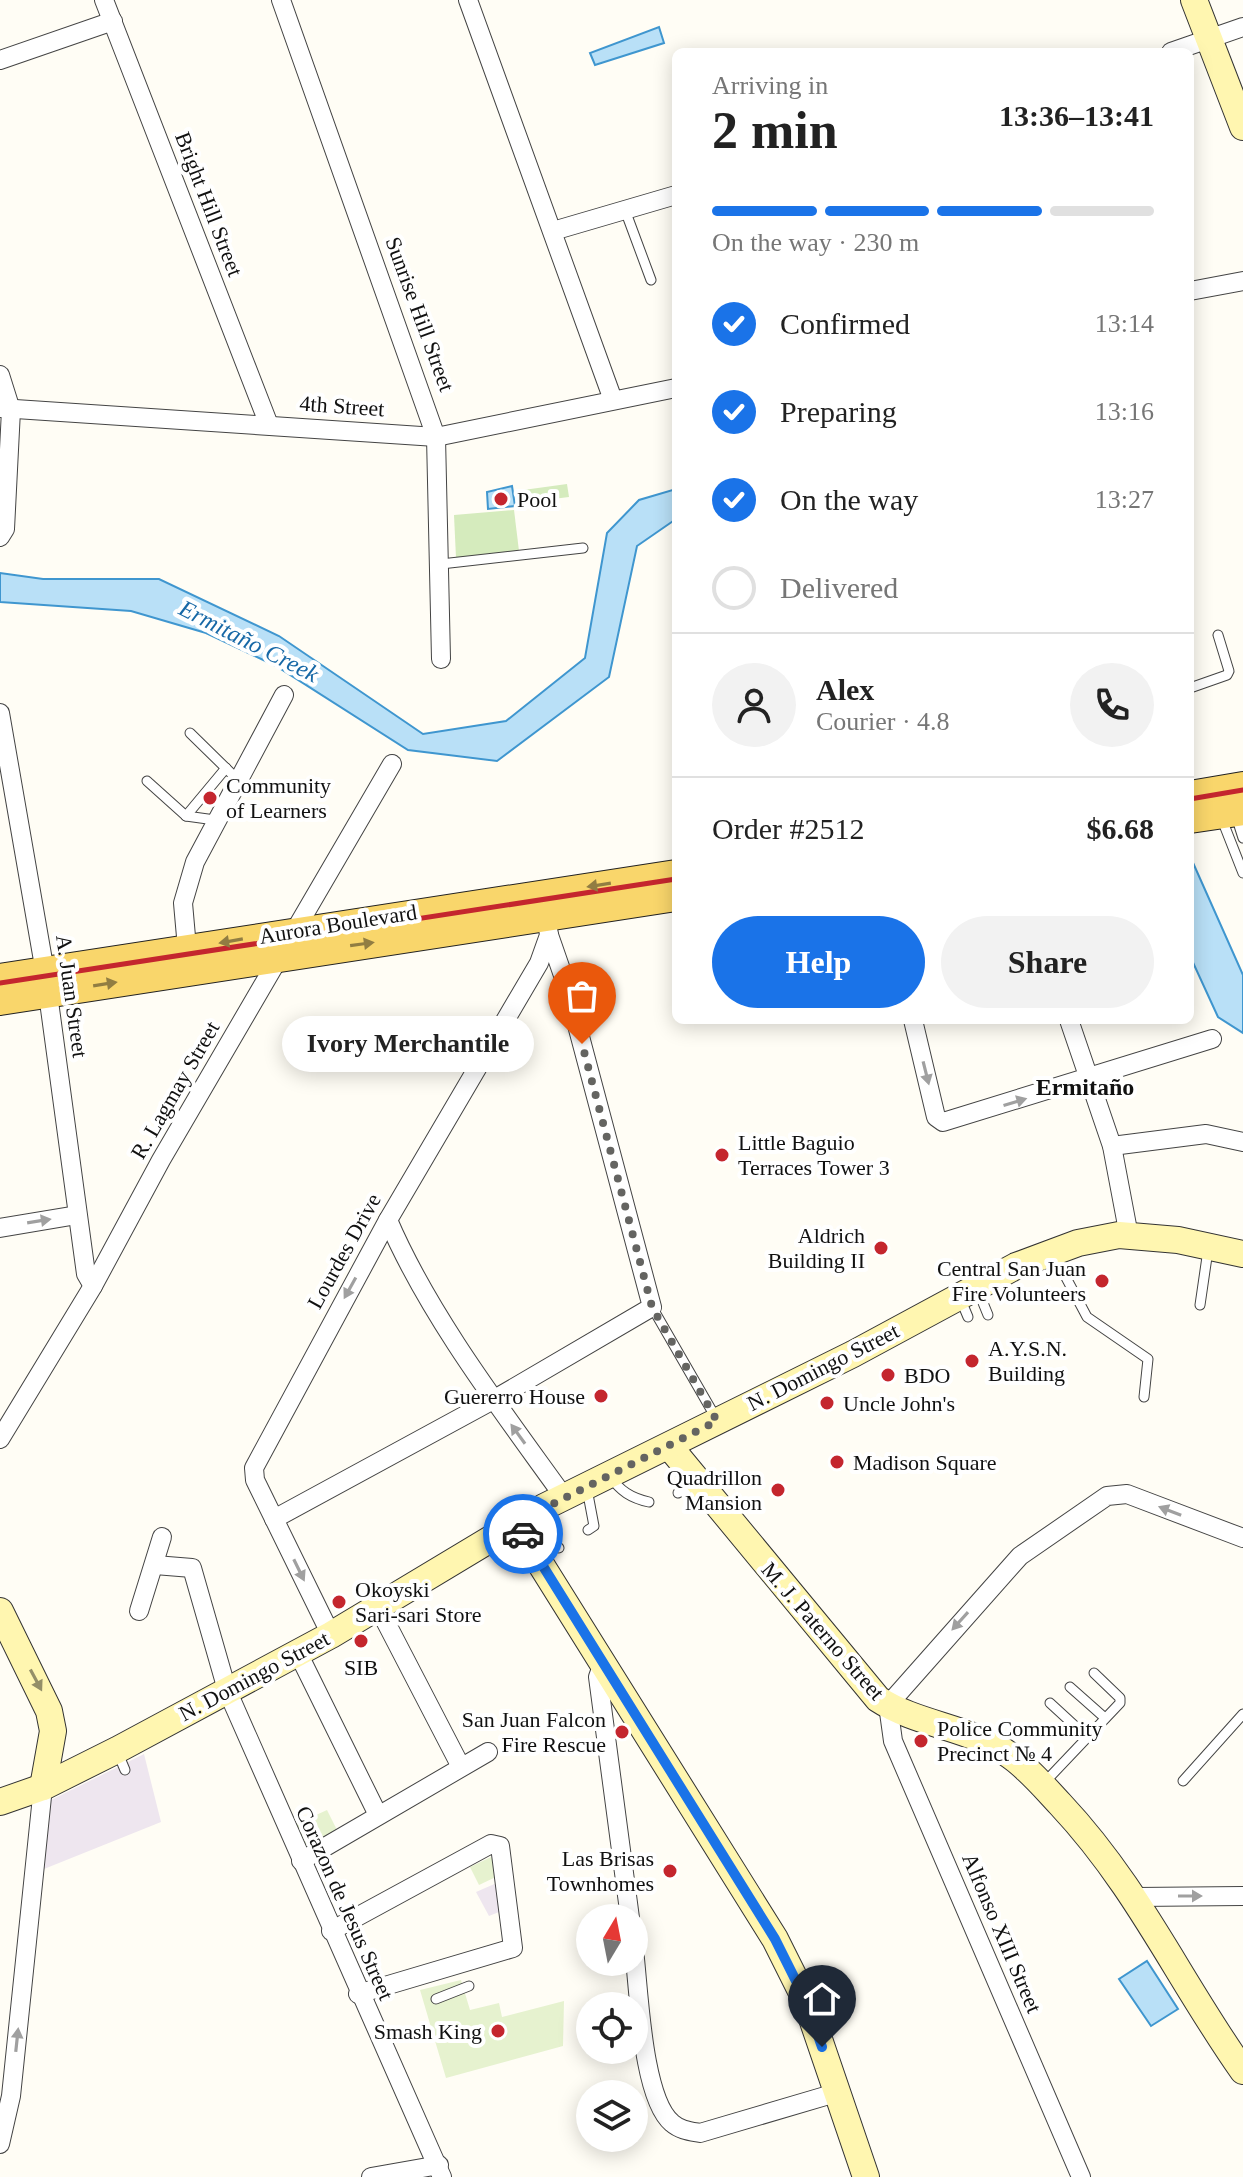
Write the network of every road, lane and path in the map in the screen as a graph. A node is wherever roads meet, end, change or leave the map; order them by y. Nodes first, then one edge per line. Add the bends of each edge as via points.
1 (104, 0) edge
2 (281, 0) edge
3 (468, 0) edge
4 (1194, 0) edge
5 (113, 21) junction
6 (1243, 27) edge
7 (1209, 39) junction
8 (1183, 48) edge
9 (0, 60) edge
10 (1243, 127) edge
11 (672, 196) edge
12 (625, 210) junction
13 (553, 231) junction
14 (651, 280) dead end
15 (1242, 284) edge
16 (1194, 290) edge
17 (0, 375) edge
18 (672, 389) edge
19 (613, 400) junction
20 (5, 409) edge
21 (269, 425) junction
22 (436, 437) junction
23 (0, 537) edge
24 (583, 548) dead end
25 (441, 564) junction
26 (1218, 635) dead end
27 (441, 659) dead end
28 (1194, 687) edge
29 (284, 695) dead end
30 (1, 717) edge
31 (190, 733) dead end
32 (392, 764) dead end
33 (232, 774) junction
34 (147, 781) dead end
35 (1194, 801) edge
36 (1237, 813) edge
37 (186, 816) junction
38 (215, 820) junction
39 (1243, 873) edge
40 (672, 875) edge
41 (672, 898) edge
42 (546, 915) junction
43 (298, 929) junction
44 (187, 948) junction
45 (283, 955) junction
46 (47, 963) junction
47 (539, 963) junction
48 (0, 978) edge
49 (566, 984) junction
50 (0, 1001) edge
51 (914, 1024) edge
52 (1070, 1024) edge
53 (1212, 1039) dead end
54 (1087, 1080) junction
55 (1243, 1142) edge
56 (1112, 1146) junction
57 (77, 1215) junction
58 (388, 1220) junction
59 (0, 1228) edge
60 (1129, 1236) junction
61 (1208, 1246) junction
62 (1053, 1252) junction
63 (1243, 1254) edge
64 (93, 1286) junction
65 (967, 1299) junction
66 (1200, 1305) dead end
67 (652, 1307) junction
68 (988, 1315) dead end
69 (1144, 1397) dead end
70 (493, 1400) junction
71 (717, 1421) junction
72 (0, 1439) edge
73 (669, 1446) junction
74 (587, 1486) junction
75 (649, 1502) dead end
76 (274, 1519) junction
77 (522, 1519) junction
78 (588, 1530) dead end
79 (162, 1537) dead end
80 (1243, 1538) edge
81 (155, 1565) junction
82 (378, 1607) junction
83 (0, 1611) edge
84 (139, 1611) dead end
85 (331, 1635) junction
86 (298, 1653) junction
87 (602, 1666) junction
88 (1094, 1673) dead end
89 (1070, 1687) dead end
90 (227, 1690) junction
91 (1050, 1703) dead end
92 (888, 1705) junction
93 (1243, 1714) edge
94 (1105, 1718) junction
95 (1087, 1737) junction
96 (488, 1752) dead end
97 (461, 1767) junction
98 (1183, 1781) dead end
99 (1042, 1786) junction
100 (43, 1787) junction
101 (0, 1802) edge
102 (378, 1815) junction
103 (301, 1861) junction
104 (1243, 1896) edge
105 (1136, 1897) junction
106 (628, 1904) edge
107 (331, 1931) junction
108 (637, 1976) edge
109 (469, 1986) dead end
110 (358, 1994) junction
111 (436, 1999) dead end
112 (1243, 2071) edge
113 (839, 2092) junction
114 (0, 2144) edge
115 (441, 2171) edge
116 (371, 2177) edge
117 (866, 2177) edge
118 (1081, 2177) edge

1 - 5 street, Bright Hill Street
2 - 22 street, Sunrise Hill Street
3 - 13 street
4 - 7 main road
5 - 9 street
5 - 21 street, Bright Hill Street
6 - 7 street
7 - 8 street
7 - 10 main road
11 - 12 street
12 - 13 street
12 - 14 lane
13 - 19 street
15 - 16 street
17 - 20 street
18 - 19 street, 4th Street
19 - 22 street, 4th Street
20 - 21 street, 4th Street
20 - 23 street via 5,529
21 - 22 street, 4th Street
22 - 25 street, Sunrise Hill Street
24 - 25 lane
25 - 27 street, Sunrise Hill Street
26 - 28 lane via 1229,671
29 - 33 street
30 - 46 street, A. Juan Street
31 - 33 lane
32 - 43 street, R. Lagmay Street
33 - 37 lane
33 - 38 street
34 - 37 lane
35 - 36 main road
36 - 39 lane
37 - 38 lane
38 - 44 street via 183,903
40 -> 42 main road, Aurora Boulevard
41 - 42 main road, Aurora Boulevard
42 - 43 main road, Aurora Boulevard
45 -> 42 main road, Aurora Boulevard
42 - 47 street, Lourdes Drive
42 - 49 street
43 -> 44 main road, Aurora Boulevard
43 - 45 street, R. Lagmay Street
44 - 46 main road, Aurora Boulevard via 139,948
46 -> 45 main road, Aurora Boulevard
45 - 64 street, R. Lagmay Street
46 - 48 main road, Aurora Boulevard
46 - 50 main road, Aurora Boulevard
46 - 57 street, A. Juan Street
47 - 49 street
47 - 58 street, Lourdes Drive
49 - 67 street
51 -> 54 street via 936,1117 943,1122
52 - 54 street
53 - 54 street
54 - 56 street
55 - 56 street via 1206,1134
56 - 60 street
59 -> 57 street
57 - 64 street, A. Juan Street via 86,1274
58 - 70 street via 401,1251
58 -> 76 street, Lourdes Drive via 258,1456 255,1480
60 - 61 main road, N. Domingo Street
60 - 62 main road, N. Domingo Street
61 - 63 main road, N. Domingo Street
61 - 66 lane
62 - 65 main road, N. Domingo Street
62 - 69 lane via 1087,1317 1148,1359
64 - 72 street, R. Lagmay Street
65 - 68 lane
65 - 71 main road, N. Domingo Street
67 - 70 street
67 - 71 lane
74 -> 70 street
70 - 76 street
71 - 73 main road, N. Domingo Street
73 - 74 main road, N. Domingo Street
73 - 92 main road, M. J. Paterno Street via 688,1488
74 - 75 lane via 618,1488
74 - 77 main road, N. Domingo Street
74 - 78 lane via 594,1526
76 -> 85 street, Lourdes Drive
77 - 82 main road, N. Domingo Street
77 - 87 main road via 555,1551
79 - 81 street
80 -> 92 street via 1127,1494 1107,1496 1020,1556
81 - 84 street
81 - 90 street, Corazon de Jesus Street via 192,1568
82 - 85 main road, N. Domingo Street
82 - 97 street
83 -> 100 main road via 49,1711 53,1731
85 - 86 main road, N. Domingo Street
86 - 90 main road, N. Domingo Street
86 - 102 street
87 - 106 street via 598,1677
87 - 113 main road via 775,1939 806,2001
88 - 94 lane via 1120,1698
89 - 94 lane
90 - 100 main road, N. Domingo Street via 121,1760
90 - 103 street, Corazon de Jesus Street
91 - 95 lane
92 - 99 main road, M. J. Paterno Street via 986,1741 1013,1757
92 - 118 street, Alfonso XIII Street via 893,1741
93 - 98 lane
94 - 95 lane
95 - 99 lane
96 - 97 street
97 - 102 street
99 - 105 main road, M. J. Paterno Street
100 - 101 main road, N. Domingo Street
114 -> 100 street via 11,2096
102 - 103 street
103 - 107 street, Corazon de Jesus Street
105 -> 104 street
105 - 112 main road, M. J. Paterno Street
107 - 110 street, Corazon de Jesus Street
107 - 110 street via 491,1844 500,1846 513,1948
108 - 113 street via 652,2084 659,2107 684,2131 700,2133
109 - 111 lane
110 - 115 street, Corazon de Jesus Street
113 - 117 main road
115 - 116 street

